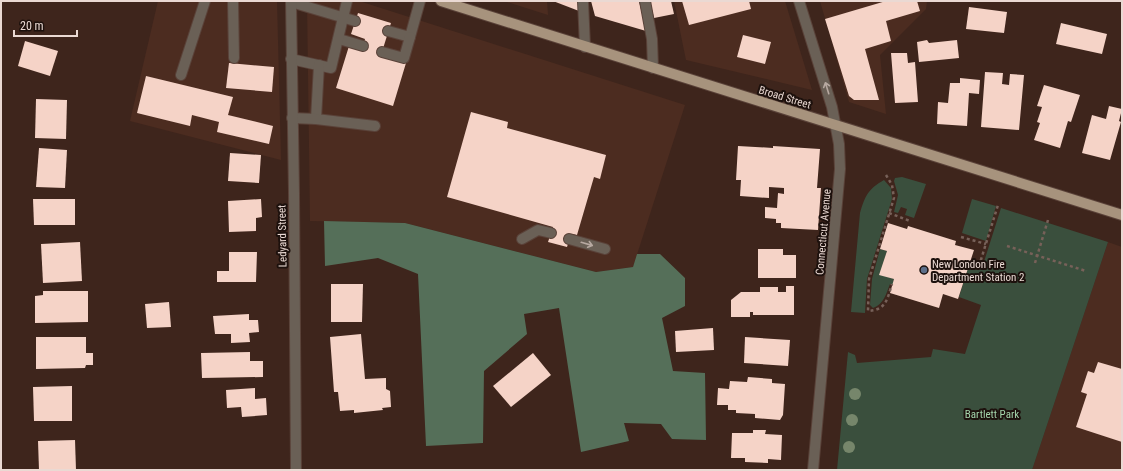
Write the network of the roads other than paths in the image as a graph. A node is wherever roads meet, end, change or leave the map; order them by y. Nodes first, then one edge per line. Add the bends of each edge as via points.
1 (205, 1) edge
2 (233, 1) edge
3 (347, 1) edge
4 (420, 1) edge
5 (441, 1) edge
6 (583, 1) edge
7 (646, 1) edge
8 (799, 1) edge
9 (291, 2) edge
10 (343, 17) junction
11 (356, 21) dead end
12 (388, 31) dead end
13 (410, 38) junction
14 (339, 40) junction
15 (363, 46) dead end
16 (585, 46) junction
17 (382, 52) dead end
18 (234, 58) dead end
19 (291, 59) junction
20 (319, 65) junction
21 (654, 68) junction
22 (181, 75) dead end
23 (292, 118) junction
24 (316, 119) junction
25 (836, 125) junction
26 (375, 126) dead end
27 (1122, 215) edge
28 (551, 233) dead end
29 (522, 239) dead end
30 (569, 239) dead end
31 (605, 249) dead end
32 (296, 470) edge
33 (813, 470) edge

1 - 22 street
2 - 18 street
3 - 10 street
4 - 13 street
5 - 16 main road, Broad Street
6 - 16 street
7 - 21 street
25 -> 8 street, Connecticut Avenue
9 - 10 street
9 - 19 street, Ledyard Street
10 - 11 street
10 - 14 street
12 - 13 street
13 - 17 street via 404,58
14 - 15 street
14 - 20 street via 331,68
16 - 21 main road, Broad Street
19 - 20 street
19 - 23 street, Ledyard Street
20 - 24 street
21 - 25 main road, Broad Street
23 - 24 street
23 - 32 street, Ledyard Street
24 - 26 street
25 - 27 main road, Broad Street
25 - 33 street, Connecticut Avenue via 840,175
28 - 29 street via 538,230
30 -> 31 street

